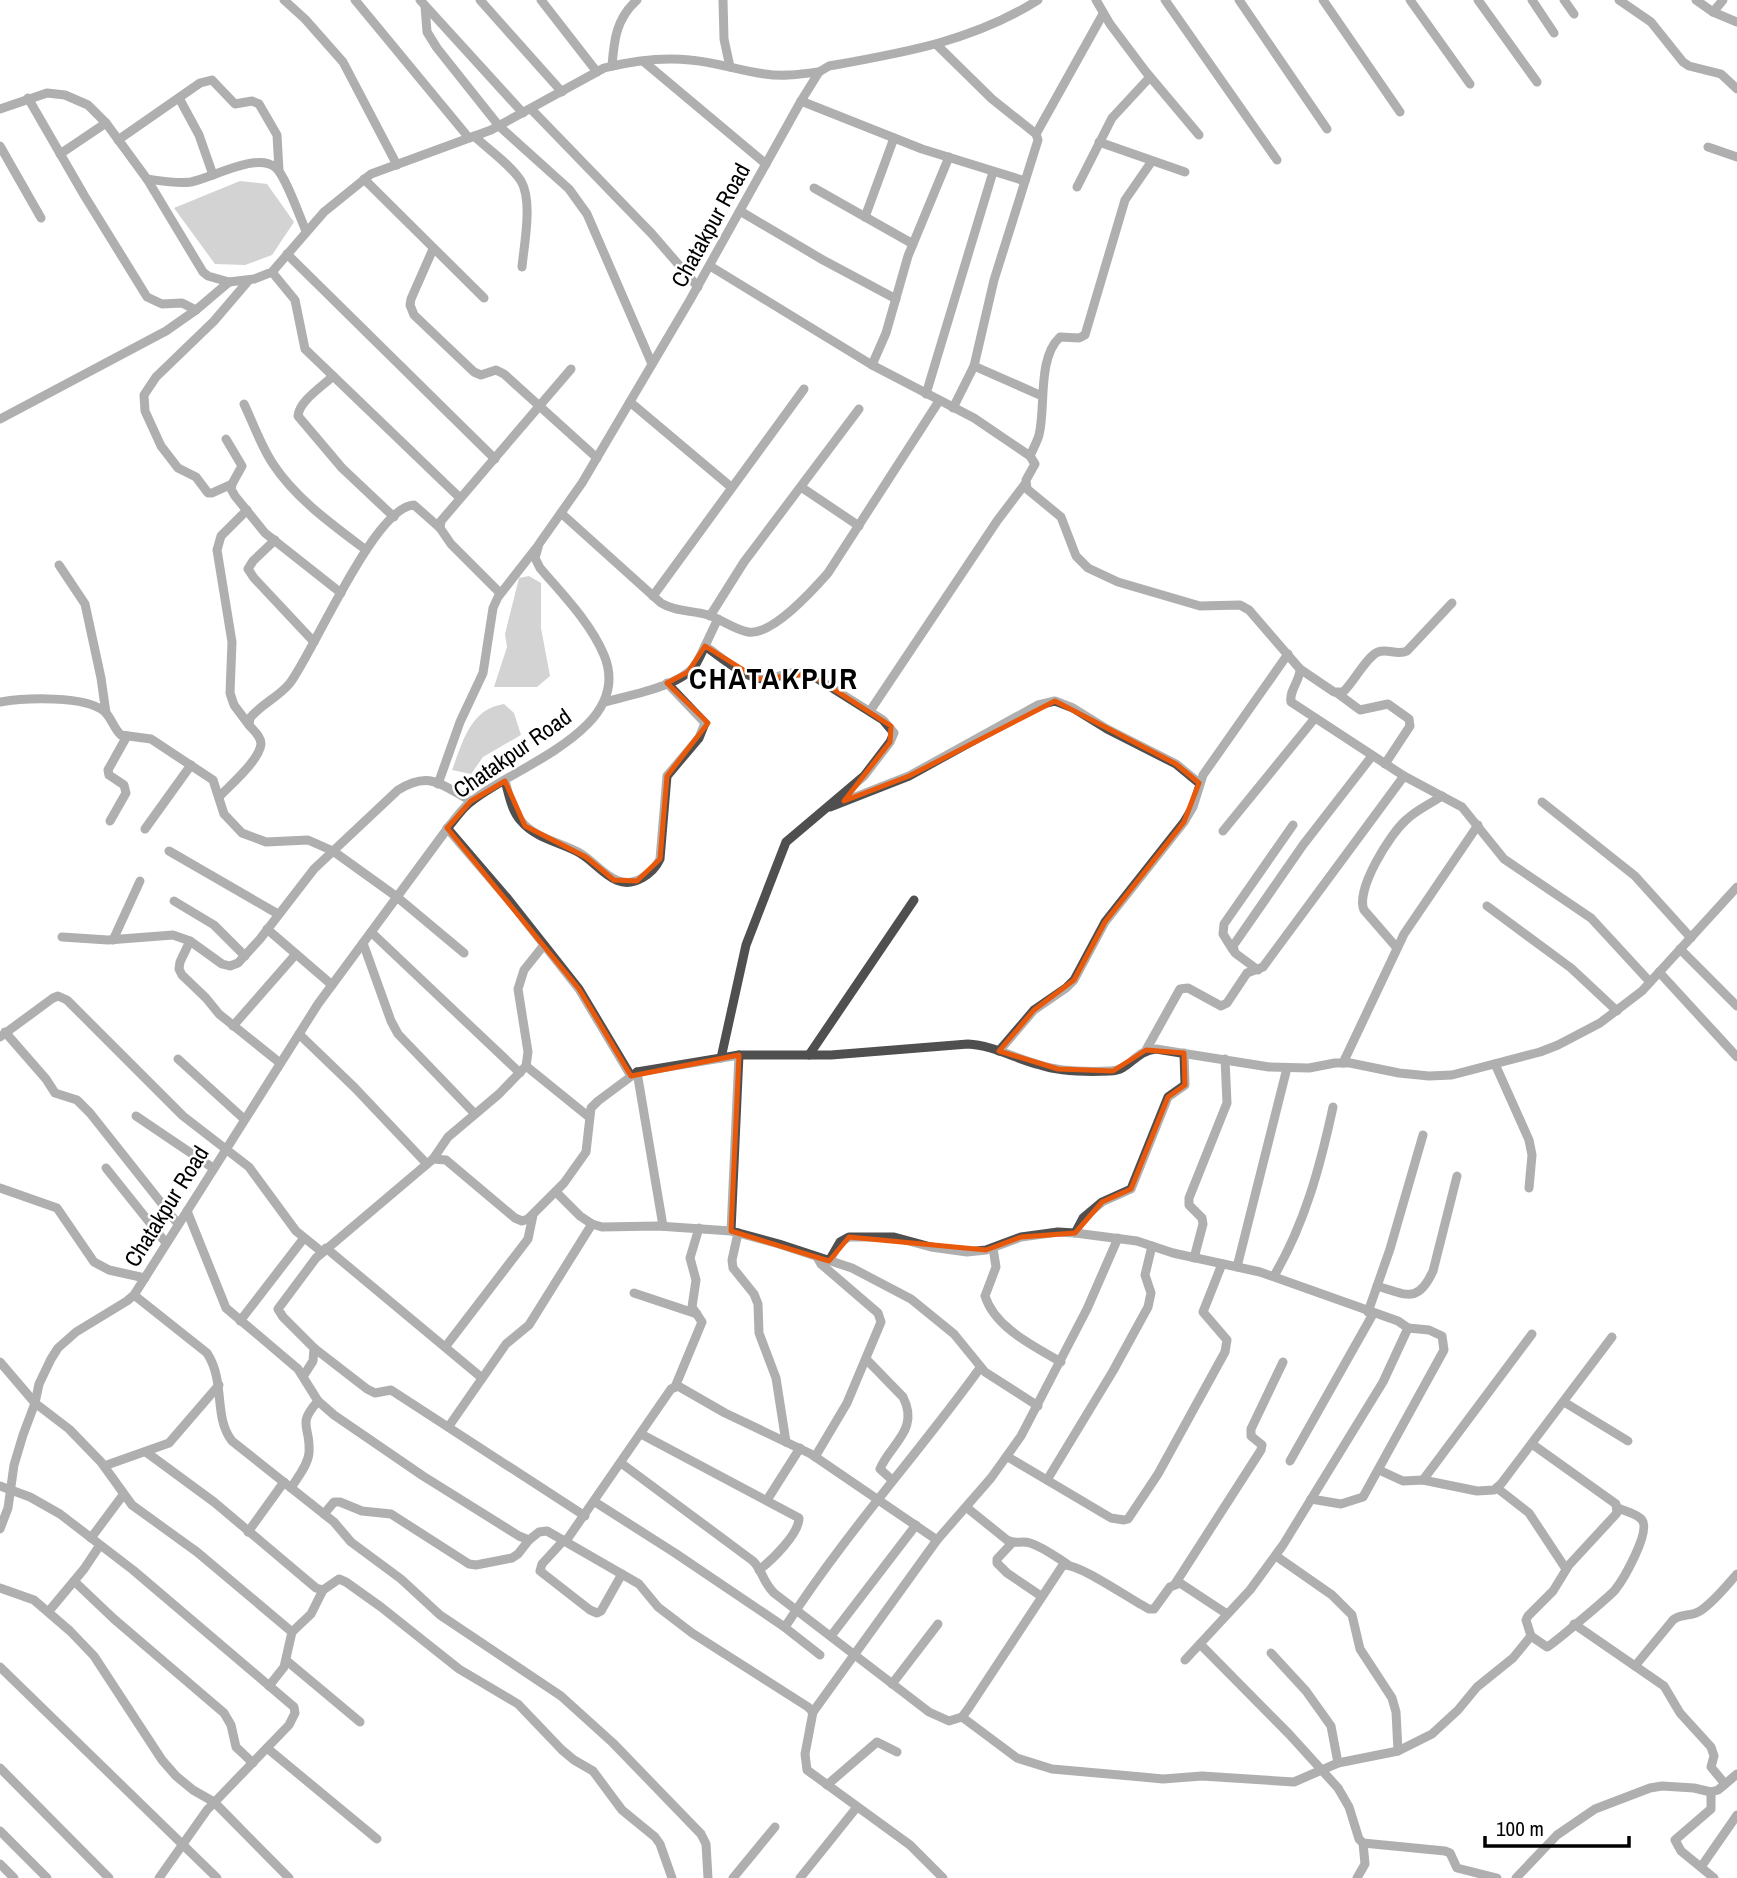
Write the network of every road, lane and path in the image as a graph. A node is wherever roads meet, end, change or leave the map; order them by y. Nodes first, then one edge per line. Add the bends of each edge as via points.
1 (284, 0) edge
2 (355, 0) edge
3 (480, 0) edge
4 (541, 0) edge
5 (637, 0) edge
6 (723, 0) edge
7 (1036, 0) edge
8 (1096, 0) edge
9 (1165, 0) edge
10 (1240, 0) edge
11 (1324, 0) edge
12 (1410, 0) edge
13 (1478, 0) edge
14 (1532, 0) edge
15 (1564, 0) edge
16 (1619, 0) edge
17 (1696, 0) edge
18 (1723, 0) edge
19 (423, 3) edge
20 (1713, 12) junction
21 (1103, 14) junction
22 (1574, 14) dead end
23 (1736, 20) edge
24 (1554, 33) dead end
25 (937, 45) junction
26 (643, 61) junction
27 (612, 66) junction
28 (730, 67) junction
29 (597, 72) junction
30 (819, 72) junction
31 (1150, 77) junction
32 (1537, 82) dead end
33 (1470, 84) dead end
34 (1737, 89) edge
35 (562, 92) junction
36 (28, 98) junction
37 (179, 98) junction
38 (801, 101) junction
39 (0, 109) edge
40 (527, 111) junction
41 (1400, 111) dead end
42 (106, 124) junction
43 (499, 126) junction
44 (1327, 129) dead end
45 (1036, 134) junction
46 (1199, 135) dead end
47 (471, 137) junction
48 (894, 138) junction
49 (118, 140) junction
50 (1099, 142) junction
51 (0, 146) edge
52 (1708, 147) dead end
53 (60, 154) junction
54 (949, 157) junction
55 (1737, 157) edge
56 (1277, 160) dead end
57 (1152, 161) junction
58 (397, 164) junction
59 (766, 164) junction
60 (279, 171) junction
61 (993, 172) junction
62 (1185, 172) dead end
63 (213, 175) junction
64 (147, 179) junction
65 (364, 179) junction
66 (1025, 181) junction
67 (1077, 187) dead end
68 (814, 188) dead end
69 (740, 211) junction
70 (865, 217) junction
71 (41, 218) dead end
72 (306, 231) junction
73 (913, 244) junction
74 (433, 249) junction
75 (287, 254) junction
76 (709, 266) junction
77 (522, 267) dead end
78 (272, 272) junction
79 (249, 280) junction
80 (229, 282) junction
81 (698, 287) junction
82 (484, 298) dead end
83 (896, 299) junction
84 (197, 310) junction
85 (652, 364) junction
86 (872, 365) junction
87 (974, 366) junction
88 (571, 369) dead end
89 (333, 376) junction
90 (804, 389) dead end
91 (926, 394) junction
92 (1042, 396) junction
93 (939, 401) junction
94 (630, 402) junction
95 (244, 404) dead end
96 (540, 406) junction
97 (953, 408) junction
98 (859, 409) dead end
99 (0, 419) edge
100 (226, 439) dead end
101 (1030, 456) junction
102 (597, 458) junction
103 (495, 459) junction
104 (232, 484) junction
105 (1025, 485) junction
106 (801, 486) junction
107 (731, 487) junction
108 (460, 498) junction
109 (247, 510) junction
110 (561, 513) junction
111 (394, 517) junction
112 (859, 526) junction
113 (440, 528) junction
114 (275, 540) junction
115 (539, 544) junction
116 (366, 550) junction
117 (59, 565) dead end
118 (341, 593) junction
119 (500, 593) junction
120 (653, 596) junction
121 (1452, 603) dead end
122 (714, 617) junction
123 (314, 642) junction
124 (705, 646) junction
125 (1288, 654) junction
126 (1300, 669) junction
127 (667, 683) junction
128 (1337, 693) junction
129 (0, 702) edge
130 (605, 702) junction
131 (870, 711) junction
132 (106, 713) junction
133 (1315, 718) junction
134 (249, 725) junction
135 (127, 736) junction
136 (1372, 756) junction
137 (1385, 764) junction
138 (191, 765) junction
139 (1404, 776) junction
140 (505, 781) junction
141 (1199, 783) junction
142 (438, 784) junction
143 (1442, 796) junction
144 (219, 797) junction
145 (471, 801) junction
146 (1542, 802) dead end
147 (822, 810) junction
148 (110, 821) dead end
149 (1293, 825) dead end
150 (1478, 825) junction
151 (447, 828) junction
152 (145, 829) dead end
153 (1223, 831) dead end
154 (169, 851) dead end
155 (333, 851) junction
156 (140, 881) dead end
157 (1737, 887) edge
158 (397, 897) junction
159 (914, 900) dead end
160 (174, 901) dead end
161 (1487, 906) dead end
162 (278, 914) junction
163 (267, 929) junction
164 (371, 932) junction
165 (62, 937) dead end
166 (1690, 938) junction
167 (113, 940) junction
168 (190, 941) junction
169 (363, 943) junction
170 (544, 945) junction
171 (1397, 948) junction
172 (1680, 949) junction
173 (1233, 950) junction
174 (464, 953) dead end
175 (296, 954) junction
176 (245, 956) junction
177 (1258, 970) junction
178 (1659, 972) junction
179 (1650, 982) junction
180 (332, 985) junction
181 (1737, 1006) edge
182 (1617, 1011) junction
183 (233, 1026) junction
184 (3, 1034) edge
185 (299, 1034) junction
186 (1146, 1050) junction
187 (999, 1051) junction
188 (1184, 1053) junction
189 (739, 1055) junction
190 (809, 1055) junction
191 (721, 1058) junction
192 (1737, 1058) edge
193 (178, 1059) dead end
194 (1225, 1059) junction
195 (280, 1063) junction
196 (1343, 1063) junction
197 (1495, 1064) junction
198 (1287, 1068) junction
199 (523, 1070) junction
200 (634, 1074) junction
201 (1333, 1107) dead end
202 (475, 1114) junction
203 (135, 1116) dead end
204 (589, 1117) junction
205 (244, 1119) junction
206 (1423, 1135) dead end
207 (224, 1150) junction
208 (430, 1161) junction
209 (107, 1168) dead end
210 (213, 1168) junction
211 (1457, 1176) dead end
212 (0, 1188) edge
213 (1529, 1188) dead end
214 (556, 1192) junction
215 (187, 1210) junction
216 (533, 1215) junction
217 (178, 1224) junction
218 (592, 1224) junction
219 (663, 1226) junction
220 (699, 1228) junction
221 (734, 1232) junction
222 (1075, 1233) junction
223 (304, 1238) junction
224 (1118, 1238) junction
225 (166, 1243) junction
226 (1152, 1246) junction
227 (993, 1248) junction
228 (324, 1250) junction
229 (817, 1257) junction
230 (1194, 1258) junction
231 (829, 1261) junction
232 (1222, 1264) junction
233 (1237, 1267) junction
234 (1274, 1276) junction
235 (145, 1278) junction
236 (1377, 1286) junction
237 (634, 1293) dead end
238 (134, 1295) junction
239 (1370, 1313) junction
240 (699, 1315) junction
241 (240, 1321) junction
242 (1408, 1328) junction
243 (1532, 1334) dead end
244 (1612, 1337) dead end
245 (446, 1346) junction
246 (314, 1348) junction
247 (866, 1359) junction
248 (0, 1362) edge
249 (1060, 1362) junction
250 (1283, 1362) dead end
251 (980, 1368) junction
252 (304, 1375) junction
253 (482, 1378) junction
254 (219, 1385) junction
255 (675, 1387) junction
256 (318, 1401) junction
257 (1564, 1402) junction
258 (35, 1403) junction
259 (1038, 1406) junction
260 (449, 1426) junction
261 (641, 1434) junction
262 (1628, 1440) dead end
263 (786, 1442) junction
264 (1532, 1444) junction
265 (800, 1448) junction
266 (146, 1452) junction
267 (816, 1457) junction
268 (1008, 1457) junction
269 (1290, 1461) dead end
270 (621, 1464) junction
271 (104, 1466) junction
272 (1379, 1470) junction
273 (892, 1480) junction
274 (1047, 1480) junction
275 (1423, 1480) junction
276 (288, 1485) junction
277 (0, 1486) edge
278 (1497, 1488) junction
279 (11, 1489) junction
280 (123, 1495) junction
281 (878, 1499) junction
282 (1311, 1499) junction
283 (766, 1500) junction
284 (595, 1502) junction
285 (965, 1507) junction
286 (1618, 1508) junction
287 (324, 1514) junction
288 (584, 1516) junction
289 (916, 1525) junction
290 (0, 1529) edge
291 (248, 1532) junction
292 (91, 1538) junction
293 (529, 1540) junction
294 (937, 1540) junction
295 (565, 1541) junction
296 (1012, 1543) junction
297 (100, 1545) junction
298 (1276, 1556) junction
299 (1067, 1564) junction
300 (1566, 1569) junction
301 (759, 1570) junction
302 (622, 1574) junction
303 (1737, 1574) edge
304 (74, 1581) junction
305 (1175, 1584) junction
306 (0, 1588) edge
307 (323, 1590) junction
308 (1041, 1596) junction
309 (796, 1609) junction
310 (49, 1611) junction
311 (1227, 1615) junction
312 (938, 1624) dead end
313 (1574, 1624) junction
314 (783, 1626) junction
315 (292, 1632) junction
316 (831, 1636) junction
317 (1531, 1636) junction
318 (1200, 1644) junction
319 (1271, 1653) dead end
320 (853, 1654) junction
321 (820, 1655) dead end
322 (1185, 1660) dead end
323 (287, 1661) junction
324 (1635, 1666) junction
325 (0, 1667) edge
326 (892, 1684) junction
327 (269, 1686) junction
328 (813, 1712) junction
329 (962, 1717) junction
330 (360, 1722) dead end
331 (267, 1748) junction
332 (1398, 1751) junction
333 (897, 1752) dead end
334 (253, 1763) junction
335 (1338, 1763) junction
336 (0, 1768) edge
337 (1321, 1771) junction
338 (1737, 1774) edge
339 (1725, 1784) junction
340 (827, 1785) junction
341 (1711, 1792) junction
342 (214, 1802) junction
343 (857, 1807) junction
344 (1737, 1815) edge
345 (775, 1827) dead end
346 (0, 1831) edge
347 (377, 1839) dead end
348 (1363, 1843) junction
349 (182, 1845) junction
350 (0, 1864) edge
351 (1701, 1867) junction
352 (160, 1877) edge
353 (14, 1878) edge
354 (47, 1878) edge
355 (109, 1878) edge
356 (217, 1878) edge
357 (289, 1878) edge
358 (672, 1878) edge
359 (708, 1878) edge
360 (733, 1878) edge
361 (800, 1878) edge
362 (943, 1878) edge
363 (1356, 1878) edge
364 (1497, 1878) edge
365 (1516, 1878) edge
366 (1714, 1878) edge

1 - 58 street via 343,62
2 - 47 street
3 - 35 street
4 - 29 street
5 - 27 street via 617,27
6 - 28 street
7 - 25 street via 1013,16
8 - 21 street
9 - 56 street
10 - 44 street
11 - 41 street
12 - 33 street
13 - 32 street
14 - 24 street
15 - 22 street
16 - 34 street via 1651,22 1683,62 1721,74
17 - 20 street
18 - 20 street
19 - 40 street
19 - 43 street via 427,32
20 - 23 street
21 - 31 street
21 - 45 street
25 - 30 street via 829,66
25 - 45 street
26 - 27 street
26 - 28 street via 687,59
26 - 59 street
27 - 29 street
28 - 30 street via 788,76
29 - 35 street
30 - 38 street, Chatakpur Road
31 - 46 street
31 - 50 street via 1118,110
35 - 40 street
36 - 39 street
36 - 42 street via 65,95 88,105
36 - 53 street
37 - 49 street
37 - 60 street via 212,80 235,104 256,101 277,135
37 - 63 street
38 - 48 street
38 - 59 street, Chatakpur Road
40 - 43 street
40 - 81 street via 652,234
42 - 49 street
42 - 53 street
43 - 47 street
43 - 85 street via 569,189 587,214
45 - 66 street
47 - 58 street
47 - 77 street via 516,175 526,192
48 - 54 street
48 - 70 street
49 - 64 street
50 - 57 street
50 - 67 street
51 - 71 street
52 - 55 street
53 - 84 street via 147,297
54 - 61 street
54 - 73 street
57 - 62 street
57 - 92 street via 1125,200 1085,335 1057,340
58 - 65 street
59 - 69 street, Chatakpur Road
60 - 63 street via 257,161
60 - 72 street
61 - 66 street
61 - 91 street
63 - 64 street via 185,183
64 - 80 street via 203,272
65 - 72 street
65 - 74 street
66 - 87 street via 994,280
68 - 70 street
69 - 76 street, Chatakpur Road
69 - 83 street
70 - 73 street
72 - 75 street
73 - 83 street
74 - 82 street
74 - 96 street via 411,299 411,310 474,372 500,371
75 - 78 street
75 - 103 street
76 - 81 street, Chatakpur Road
76 - 86 street
78 - 79 street
78 - 89 street via 295,300 305,349
79 - 80 street
79 - 104 street via 144,395 149,422 178,468 196,477 208,492
80 - 84 street
81 - 85 street, Chatakpur Road
83 - 86 street
84 - 99 street
85 - 94 street, Chatakpur Road
86 - 91 street
87 - 92 street
87 - 97 street
88 - 96 street
89 - 108 street
89 - 111 street via 303,404 298,416 342,468
90 - 107 street
91 - 93 street
92 - 101 street via 1039,434
93 - 97 street
93 - 112 street
94 - 102 street, Chatakpur Road
94 - 107 street
95 - 116 street via 272,463 297,492
96 - 102 street
96 - 103 street
97 - 101 street
98 - 106 street
100 - 104 street via 242,466
101 - 105 street via 1035,464
102 - 110 street, Chatakpur Road
103 - 108 street
104 - 109 street
105 - 125 street via 1061,517 1076,556 1088,568 1118,582 1200,606 1240,605
105 - 131 street
106 - 112 street
106 - 122 street via 744,562
107 - 120 street
108 - 113 street via 444,515
109 - 114 street
109 - 134 street via 225,530 217,550 232,642 230,693
110 - 115 street, Chatakpur Road
110 - 120 street
111 - 113 street via 414,505
111 - 116 street
112 - 122 street via 817,586 767,628 748,632
113 - 119 street
114 - 118 street
114 - 123 street via 248,569
115 - 119 street, Chatakpur Road
115 - 130 street via 535,558 540,568 590,629 605,657 609,687
116 - 118 street
117 - 132 street via 85,604
118 - 123 street
119 - 142 street via 493,608 483,673
120 - 122 street via 671,609
121 - 128 street via 1407,651 1375,653 1347,689
122 - 124 street
123 - 134 street via 291,682 255,713
124 - 127 street via 688,672
124 - 131 street via 758,679 790,671 810,674
125 - 126 street
125 - 141 street
126 - 128 street
126 - 133 street via 1290,699
127 - 130 street
127 - 140 street via 705,723 699,738 667,776 660,859 647,875 620,883 577,852 537,834 518,818
128 - 137 street via 1360,710 1388,704 1409,719 1410,726
129 - 132 street via 38,698 92,705
130 - 140 street, Chatakpur Road via 596,717 544,758
131 - 147 street via 891,726 890,742 864,776
132 - 135 street via 117,732
133 - 136 street
133 - 153 street
134 - 144 street via 261,744 250,765
135 - 138 street via 148,738
135 - 148 street via 108,770 126,793
136 - 137 street
136 - 173 street via 1303,845
137 - 139 street
138 - 144 street via 213,780
138 - 152 street
139 - 143 street
139 - 177 street
140 - 145 street, Chatakpur Road
141 - 147 street via 1176,764 1055,701 909,776
141 - 187 street via 1184,822 1105,922 1074,980 1026,1017
142 - 145 street
142 - 155 street via 420,779 398,790
143 - 150 street via 1462,807
143 - 171 street via 1399,827 1362,891 1364,910
144 - 155 street via 228,821 248,836 266,842 308,840
145 - 151 street, Chatakpur Road
146 - 166 street via 1636,876
147 - 191 street via 795,832 781,854 746,945
149 - 173 street via 1224,924 1223,934
150 - 171 street
150 - 179 street via 1504,859 1591,918
151 - 158 street, Chatakpur Road
151 - 170 street
154 - 162 street
155 - 158 street
155 - 162 street
156 - 167 street
157 - 166 street
158 - 164 street, Chatakpur Road
158 - 174 street
159 - 190 street
160 - 176 street via 214,925
161 - 182 street via 1571,968
162 - 163 street
163 - 175 street
163 - 176 street
164 - 169 street, Chatakpur Road
164 - 199 street
165 - 167 street
166 - 172 street
167 - 168 street via 173,935
168 - 176 street via 222,964 230,966
168 - 183 street via 180,962 181,975
169 - 180 street, Chatakpur Road
169 - 202 street via 398,1034
170 - 199 street via 524,970 518,989 528,1052
170 - 200 street via 579,989
171 - 196 street
172 - 178 street
172 - 181 street
173 - 177 street
175 - 180 street
175 - 183 street
177 - 186 street via 1247,973 1221,1006 1188,988 1180,989
178 - 179 street
178 - 192 street
179 - 182 street
180 - 185 street, Chatakpur Road
182 - 197 street via 1558,1045
183 - 195 street
184 - 207 street via 53,998 63,997 183,1116
184 - 217 street via 55,1093 77,1100 90,1114
185 - 195 street, Chatakpur Road
185 - 208 street
186 - 187 street via 1123,1069 1113,1071 1058,1069
186 - 188 street
187 - 190 street via 968,1044
188 - 194 street
188 - 222 street via 1185,1085 1168,1097 1131,1189 1102,1202
189 - 190 street
189 - 191 street
189 - 221 street
191 - 200 street
193 - 205 street
194 - 198 street
194 - 230 street via 1227,1102 1189,1198 1203,1224
195 - 205 street, Chatakpur Road
196 - 197 street via 1429,1076
196 - 198 street
197 - 213 street via 1529,1140
198 - 233 street
199 - 202 street
199 - 204 street
200 - 204 street via 598,1101
200 - 219 street
201 - 234 street via 1310,1201
202 - 208 street via 448,1137
203 - 210 street
204 - 214 street via 586,1152
205 - 207 street, Chatakpur Road
206 - 236 street
207 - 210 street, Chatakpur Road
207 - 223 street via 251,1169
208 - 216 street via 446,1160 515,1218 522,1221
208 - 228 street
209 - 225 street
210 - 215 street, Chatakpur Road
211 - 236 street via 1433,1271 1421,1292 1410,1296
212 - 235 street via 57,1208 101,1268
214 - 216 street
214 - 218 street
215 - 217 street, Chatakpur Road
215 - 241 street via 226,1308
216 - 245 street via 528,1239
217 - 225 street, Chatakpur Road
218 - 219 street
218 - 253 street via 529,1325 512,1338
219 - 220 street
220 - 221 street
220 - 240 street via 690,1258 696,1280 692,1307
221 - 229 street
221 - 263 street via 733,1268 758,1304 759,1333 776,1378
222 - 224 street
222 - 227 street via 1021,1237
223 - 228 street
223 - 241 street
224 - 226 street
224 - 249 street
225 - 235 street, Chatakpur Road
226 - 230 street
226 - 274 street via 1144,1275 1151,1293 1148,1307
227 - 231 street via 967,1251 894,1237 849,1237 840,1242
227 - 249 street via 996,1267 985,1296 992,1311 1030,1344
228 - 245 street
228 - 246 street via 278,1309
229 - 231 street
229 - 247 street via 878,1313 881,1322
230 - 232 street
231 - 251 street via 911,1299 954,1334
232 - 233 street
232 - 274 street via 1203,1312 1227,1340 1224,1352 1132,1514 1124,1520 1111,1518
233 - 234 street
234 - 239 street
235 - 238 street, Chatakpur Road
236 - 239 street
237 - 240 street
238 - 254 street via 207,1353
238 - 258 street, Chatakpur Road via 58,1348 45,1369
239 - 242 street
239 - 269 street
240 - 255 street via 700,1328
241 - 252 street
242 - 272 street via 1442,1336 1444,1350
242 - 282 street via 1383,1382
243 - 275 street
244 - 257 street
245 - 253 street
246 - 252 street via 313,1361
246 - 260 street via 367,1389 374,1393 391,1390
247 - 267 street
247 - 273 street via 907,1404 906,1430 880,1469
248 - 258 street
249 - 259 street
250 - 305 street via 1251,1429 1261,1450
251 - 259 street
251 - 273 street
252 - 256 street
253 - 260 street
254 - 266 street via 169,1443
254 - 276 street via 228,1436
255 - 261 street
255 - 263 street
256 - 276 street via 305,1420 307,1459
256 - 293 street via 423,1476
257 - 262 street
257 - 264 street
258 - 271 street via 69,1429
258 - 279 street, Chatakpur Road via 14,1465
259 - 268 street
260 - 288 street
261 - 270 street
261 - 283 street
263 - 265 street
264 - 278 street
264 - 286 street
265 - 267 street
265 - 283 street
266 - 271 street
266 - 291 street
267 - 281 street
268 - 274 street
268 - 285 street
270 - 284 street
270 - 301 street via 754,1561
271 - 280 street
272 - 275 street via 1403,1481
272 - 282 street via 1359,1500 1340,1504
273 - 281 street
275 - 278 street via 1477,1491
276 - 287 street
276 - 291 street
277 - 279 street
278 - 300 street via 1529,1513
279 - 290 street, Chatakpur Road
279 - 292 street via 42,1502
280 - 292 street
280 - 315 street
281 - 289 street
281 - 309 street
282 - 298 street
283 - 301 street via 800,1521 776,1556
284 - 288 street
284 - 314 street
285 - 294 street
285 - 296 street
286 - 300 street
286 - 313 street via 1642,1520 1639,1548 1612,1594
287 - 293 street via 334,1502 391,1514 461,1560 477,1565 512,1558
287 - 359 street via 440,1615 561,1696 613,1744 701,1834
288 - 295 street
289 - 294 street
289 - 316 street
291 - 307 street
292 - 297 street
293 - 295 street via 543,1530
294 - 320 street
295 - 302 street
295 - 302 street via 540,1571 594,1613 606,1606
296 - 299 street via 1028,1542
296 - 308 street via 997,1563
297 - 304 street
297 - 327 street
298 - 311 street
298 - 332 street via 1332,1595 1352,1615 1360,1648 1392,1698
299 - 305 street via 1149,1609
299 - 308 street via 1059,1568
300 - 317 street via 1553,1591 1528,1616
301 - 309 street via 765,1585
302 - 328 street via 692,1633
303 - 324 street via 1704,1608 1674,1620
304 - 310 street
304 - 334 street via 224,1713 236,1747
305 - 311 street via 1184,1585
306 - 310 street via 34,1600
307 - 315 street via 311,1614
307 - 358 street via 340,1579 346,1581 459,1669 518,1704 573,1760 593,1771 627,1816 655,1836
308 - 329 street
309 - 314 street
309 - 316 street
310 - 342 street via 94,1656 162,1760 193,1790
311 - 318 street
312 - 326 street
313 - 317 street via 1547,1647
313 - 324 street
314 - 321 street
315 - 323 street
316 - 320 street
317 - 332 street via 1449,1720
318 - 322 street
318 - 337 street
319 - 335 street via 1331,1726
320 - 326 street
320 - 328 street
323 - 327 street
323 - 330 street
324 - 339 street via 1664,1686 1680,1713 1707,1740 1714,1756 1711,1767
325 - 349 street
326 - 329 street via 940,1718
327 - 331 street via 290,1702 295,1713
328 - 340 street via 805,1765
329 - 337 street via 1017,1758 1052,1769 1286,1783
331 - 334 street
331 - 347 street
332 - 335 street
333 - 340 street via 877,1742
334 - 342 street
335 - 337 street
336 - 355 street
337 - 348 street via 1344,1796
338 - 339 street
339 - 341 street
340 - 343 street
341 - 351 street via 1712,1809 1675,1840
341 - 365 street via 1662,1786 1608,1804 1557,1835
342 - 349 street
342 - 357 street
343 - 361 street
343 - 362 street via 910,1845
344 - 351 street
345 - 360 street
346 - 354 street
348 - 363 street via 1365,1864
348 - 364 street via 1445,1851 1457,1868
349 - 352 street
349 - 356 street
350 - 353 street
351 - 366 street

